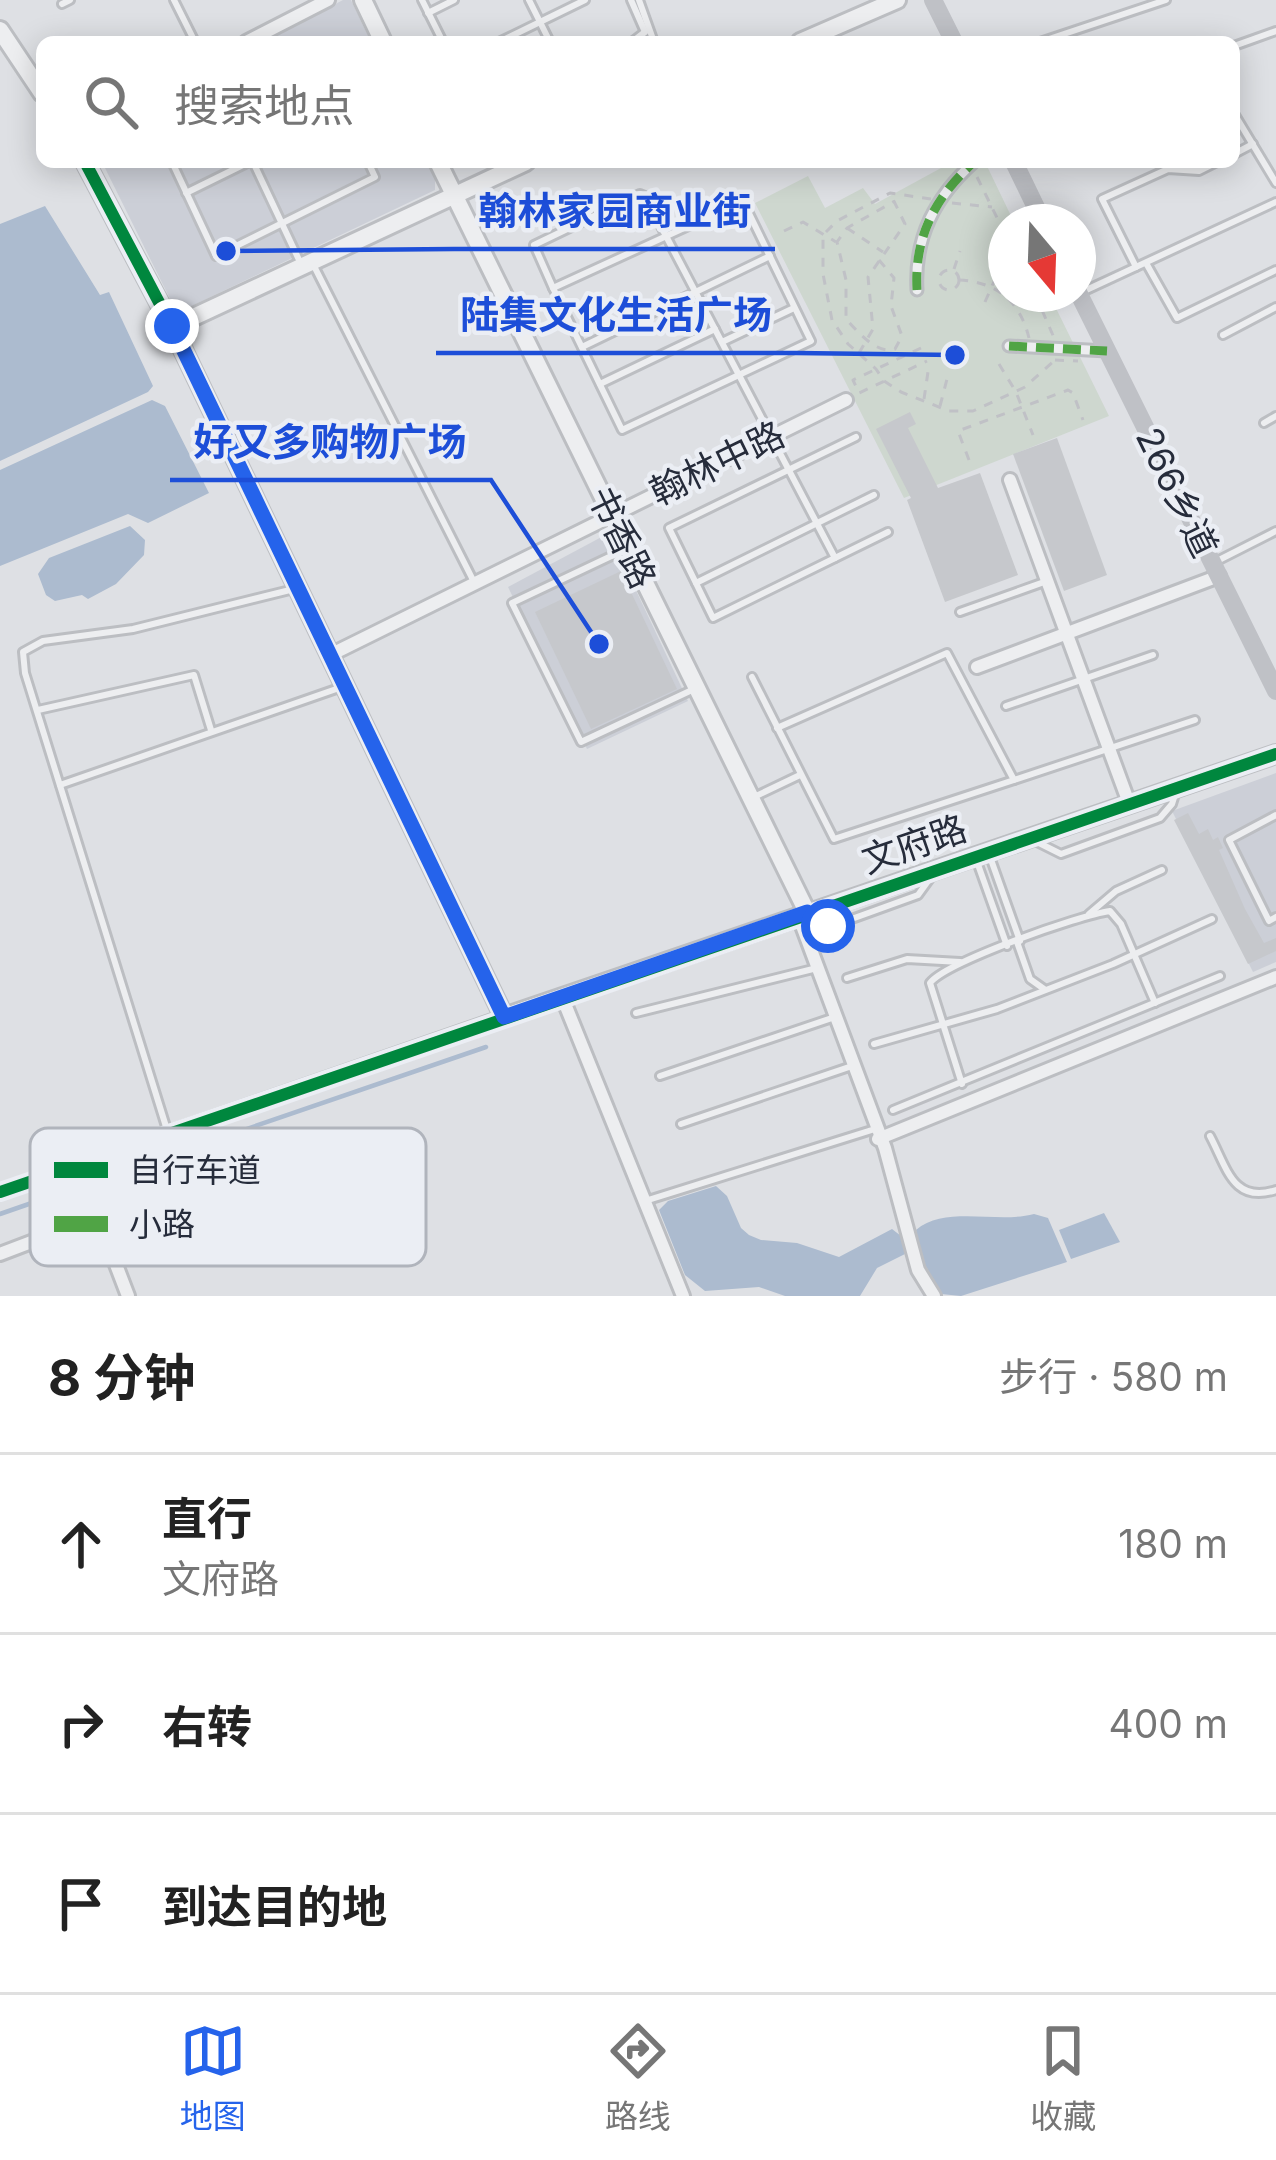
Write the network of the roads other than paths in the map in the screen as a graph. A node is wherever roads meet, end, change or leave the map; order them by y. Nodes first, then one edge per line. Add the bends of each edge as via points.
1 (174, 0) edge
2 (328, 0) edge
3 (363, 0) edge
4 (422, 0) edge
5 (454, 0) edge
6 (529, 0) edge
7 (585, 0) edge
8 (635, 0) edge
9 (897, 0) edge
10 (933, 0) edge
11 (1166, 0) edge
12 (428, 13) junction
13 (540, 22) junction
14 (0, 30) edge
15 (1276, 31) edge
16 (192, 36) edge
17 (258, 36) edge
18 (379, 36) edge
19 (439, 36) edge
20 (512, 36) edge
21 (547, 36) edge
22 (640, 36) edge
23 (651, 36) edge
24 (814, 36) edge
25 (951, 36) edge
26 (1058, 36) edge
27 (1240, 44) edge
28 (36, 84) edge
29 (1240, 123) edge
30 (1253, 144) junction
31 (1240, 151) edge
32 (1276, 157) edge
33 (1264, 163) junction
34 (88, 168) edge
35 (175, 168) edge
36 (238, 168) edge
37 (254, 168) edge
38 (371, 168) edge
39 (441, 168) edge
40 (512, 168) edge
41 (969, 168) edge
42 (1016, 168) edge
43 (1205, 168) edge
44 (1276, 183) edge
45 (186, 193) junction
46 (453, 194) junction
47 (1276, 202) edge
48 (1034, 204) edge
49 (282, 223) junction
50 (666, 233) junction
51 (770, 256) junction
52 (307, 263) junction
53 (1146, 263) junction
54 (1136, 267) junction
55 (1276, 270) edge
56 (1096, 285) edge
57 (553, 288) junction
58 (916, 290) dead end
59 (696, 292) junction
60 (795, 308) junction
61 (1276, 308) edge
62 (1088, 312) edge
63 (172, 326) junction
64 (715, 329) junction
65 (1222, 335) dead end
66 (722, 342) junction
67 (1009, 346) dead end
68 (582, 347) junction
69 (1107, 351) junction
70 (738, 375) junction
71 (600, 384) junction
72 (846, 400) dead end
73 (1276, 416) edge
74 (1264, 423) dead end
75 (770, 437) junction
76 (856, 437) dead end
77 (788, 471) junction
78 (1010, 480) dead end
79 (874, 495) dead end
80 (611, 516) junction
81 (816, 524) junction
82 (889, 532) dead end
83 (1276, 532) edge
84 (628, 549) junction
85 (835, 558) junction
86 (1215, 569) junction
87 (1047, 581) junction
88 (696, 583) junction
89 (475, 584) junction
90 (298, 588) junction
91 (960, 612) dead end
92 (1066, 633) junction
93 (330, 655) junction
94 (1154, 655) dead end
95 (977, 667) dead end
96 (752, 677) dead end
97 (1083, 680) junction
98 (345, 686) junction
99 (696, 687) junction
100 (1276, 692) edge
101 (1006, 706) dead end
102 (37, 710) junction
103 (1195, 720) dead end
104 (777, 728) junction
105 (211, 730) junction
106 (1108, 749) junction
107 (1276, 754) edge
108 (800, 776) junction
109 (1014, 780) junction
110 (60, 785) junction
111 (1177, 788) junction
112 (751, 798) junction
113 (1129, 803) junction
114 (1276, 815) edge
115 (1029, 837) junction
116 (982, 853) junction
117 (1162, 870) dead end
118 (802, 914) junction
119 (1086, 917) junction
120 (1276, 917) edge
121 (1212, 919) dead end
122 (1018, 942) junction
123 (1007, 946) junction
124 (1134, 954) junction
125 (961, 962) junction
126 (817, 968) junction
127 (1220, 976) dead end
128 (847, 977) dead end
129 (1276, 977) edge
130 (1030, 979) junction
131 (1045, 990) junction
132 (1028, 997) junction
133 (563, 999) junction
134 (1155, 1003) junction
135 (636, 1013) dead end
136 (504, 1017) junction
137 (835, 1017) junction
138 (942, 1024) junction
139 (874, 1044) dead end
140 (852, 1066) junction
141 (659, 1076) dead end
142 (962, 1084) junction
143 (893, 1110) dead end
144 (681, 1124) dead end
145 (166, 1128) edge
146 (182, 1128) edge
147 (876, 1134) junction
148 (1210, 1136) dead end
149 (30, 1181) edge
150 (1276, 1190) edge
151 (0, 1192) edge
152 (644, 1201) junction
153 (30, 1243) edge
154 (0, 1254) edge
155 (117, 1266) edge
156 (128, 1296) edge
157 (683, 1296) edge
158 (934, 1296) edge

1 - 16 lane
2 - 17 street
3 - 18 street
4 - 12 lane
5 - 12 lane
6 - 13 lane
7 - 13 lane
8 - 22 lane
8 - 23 lane
9 - 24 street
10 - 25 main road
11 - 26 lane
12 - 19 lane
13 - 20 lane
13 - 21 lane
14 - 28 street
15 - 27 lane
29 - 30 lane
30 - 31 lane
30 - 33 lane
32 - 33 lane
33 - 44 lane
34 - 63 street
35 - 45 lane
36 - 45 lane
37 - 49 lane
38 - 49 lane via 375,177
39 - 46 street, 书香路
40 - 46 street
41 - 58 street via 928,218
42 - 48 main road
43 - 54 lane via 1168,169 1102,199
45 - 49 lane via 216,256
46 - 52 street
46 - 80 street, 书香路
47 - 53 lane
49 - 52 lane
50 - 51 lane via 743,201
50 - 57 lane
50 - 57 lane via 640,194 542,241 535,253
50 - 59 lane
51 - 59 lane
51 - 60 lane
52 - 63 street
52 - 89 lane
53 - 54 lane
53 - 55 lane via 1177,318
54 - 56 lane
57 - 68 lane
59 - 64 lane
59 - 68 lane
60 - 66 lane
60 - 70 lane via 811,341
61 - 65 lane
62 - 69 main road, 266乡道
63 - 90 street
64 - 66 lane
64 - 71 lane
66 - 70 lane
67 - 69 street
68 - 71 lane
69 - 86 main road, 266乡道
70 - 71 lane via 622,430
70 - 75 lane
72 - 75 street, 翰林中路
73 - 74 lane
75 - 77 lane
75 - 80 street, 翰林中路
76 - 77 lane
77 - 81 lane
77 - 88 lane via 669,528
78 - 87 street
79 - 81 lane
80 - 84 street, 书香路
80 - 89 street, 翰林中路
81 - 85 lane
81 - 88 lane
82 - 85 lane
83 - 86 lane
84 - 99 street, 书香路
84 - 99 lane via 512,603 580,742
85 - 88 lane via 712,618
86 - 92 street
86 - 100 main road, 266乡道
87 - 91 lane
87 - 92 street
89 - 93 street, 翰林中路
90 - 93 street
90 - 102 lane via 31,645 22,660
92 - 95 street
92 - 97 street
93 - 98 street
94 - 97 lane
96 - 104 lane
97 - 101 lane
97 - 106 street
98 - 105 lane
98 - 136 street
99 - 112 street, 书香路
102 - 105 lane via 194,675
102 - 110 lane
103 - 106 lane
104 - 108 lane
104 - 109 lane via 947,652
105 - 110 lane
106 - 109 lane
106 - 113 street
107 - 111 street, 文府路
108 - 109 lane via 828,835 840,840
108 - 112 lane
110 - 145 lane
111 - 113 street, 文府路
111 - 115 lane via 1160,818 1061,854
112 - 118 street, 书香路
113 - 115 street, 文府路
114 - 120 lane via 1228,840 1269,920
115 - 116 street, 文府路
116 - 118 street, 文府路
116 - 122 lane
116 - 123 lane
117 - 119 lane via 1116,891
118 - 126 street
118 - 133 street, 文府路
119 - 122 lane
119 - 124 lane via 1110,911
121 - 124 lane
122 - 123 lane
122 - 130 lane
123 - 125 lane
124 - 131 lane
124 - 134 lane
125 - 128 lane via 907,959
125 - 138 lane via 930,983
126 - 135 lane
126 - 137 street
127 - 134 lane
129 - 147 street
130 - 131 lane
130 - 132 lane
131 - 132 lane
132 - 138 lane
133 - 136 street, 文府路
133 - 152 street
134 - 142 lane
136 - 146 street
137 - 140 street
137 - 141 lane
138 - 139 lane
138 - 142 lane
140 - 144 lane
140 - 147 street
142 - 143 lane
147 - 152 lane
147 - 158 street via 918,1270
148 - 150 lane via 1244,1192
149 - 151 street
152 - 157 street
153 - 154 street
155 - 156 street

